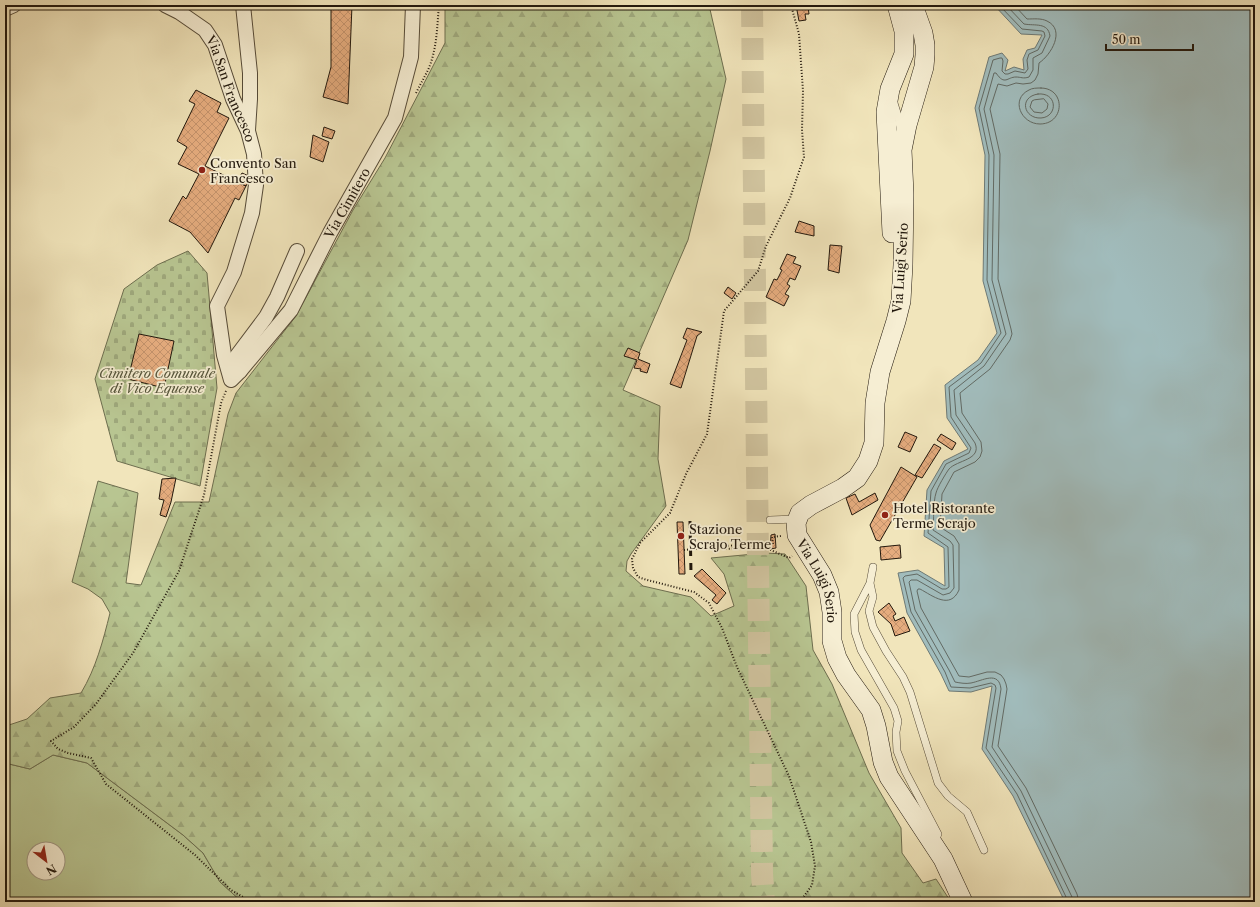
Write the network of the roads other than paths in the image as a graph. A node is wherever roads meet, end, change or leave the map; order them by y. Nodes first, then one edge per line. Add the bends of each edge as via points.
1 (14, 5) edge
2 (165, 5) edge
3 (243, 5) edge
4 (413, 5) edge
5 (897, 5) edge
6 (913, 5) edge
7 (5, 9) edge
8 (894, 103) dead end
9 (248, 131) junction
10 (902, 150) junction
11 (297, 251) dead end
12 (889, 344) junction
13 (236, 376) junction
14 (797, 519) junction
15 (770, 520) dead end
16 (873, 568) dead end
17 (870, 582) junction
18 (933, 845) junction
19 (984, 850) dead end
20 (963, 902) edge

1 - 7 street
2 - 9 street, Via San Francesco via 205,30 215,45 233,99
3 - 9 street via 250,73
4 - 13 street, Via Cimitero via 411,57 395,118 330,233 291,310
5 - 12 main road via 901,18 904,54 890,89 886,112 892,251
6 - 10 main road, Via Luigi Serio via 923,33 925,55
8 - 10 lane via 900,123
9 - 13 street, Via San Francesco via 254,154 256,185 252,213 234,272 217,306 224,354
10 - 12 main road, Via Luigi Serio via 902,287 901,301
11 - 13 street via 270,310 236,357
12 - 14 main road, Via Luigi Serio via 880,372 875,403 874,443 868,461 857,478 811,505 800,513
14 - 15 lane
14 - 18 main road, Via Luigi Serio via 797,535 822,575 828,592 832,612 832,641 837,658 871,710 889,777
16 - 17 lane
17 - 18 lane via 854,614 855,632 861,650 894,708 898,721 897,751 938,834
17 - 19 lane via 873,596 869,611 873,627 904,677 938,783 948,796 967,812
18 - 20 main road, Via Luigi Serio

